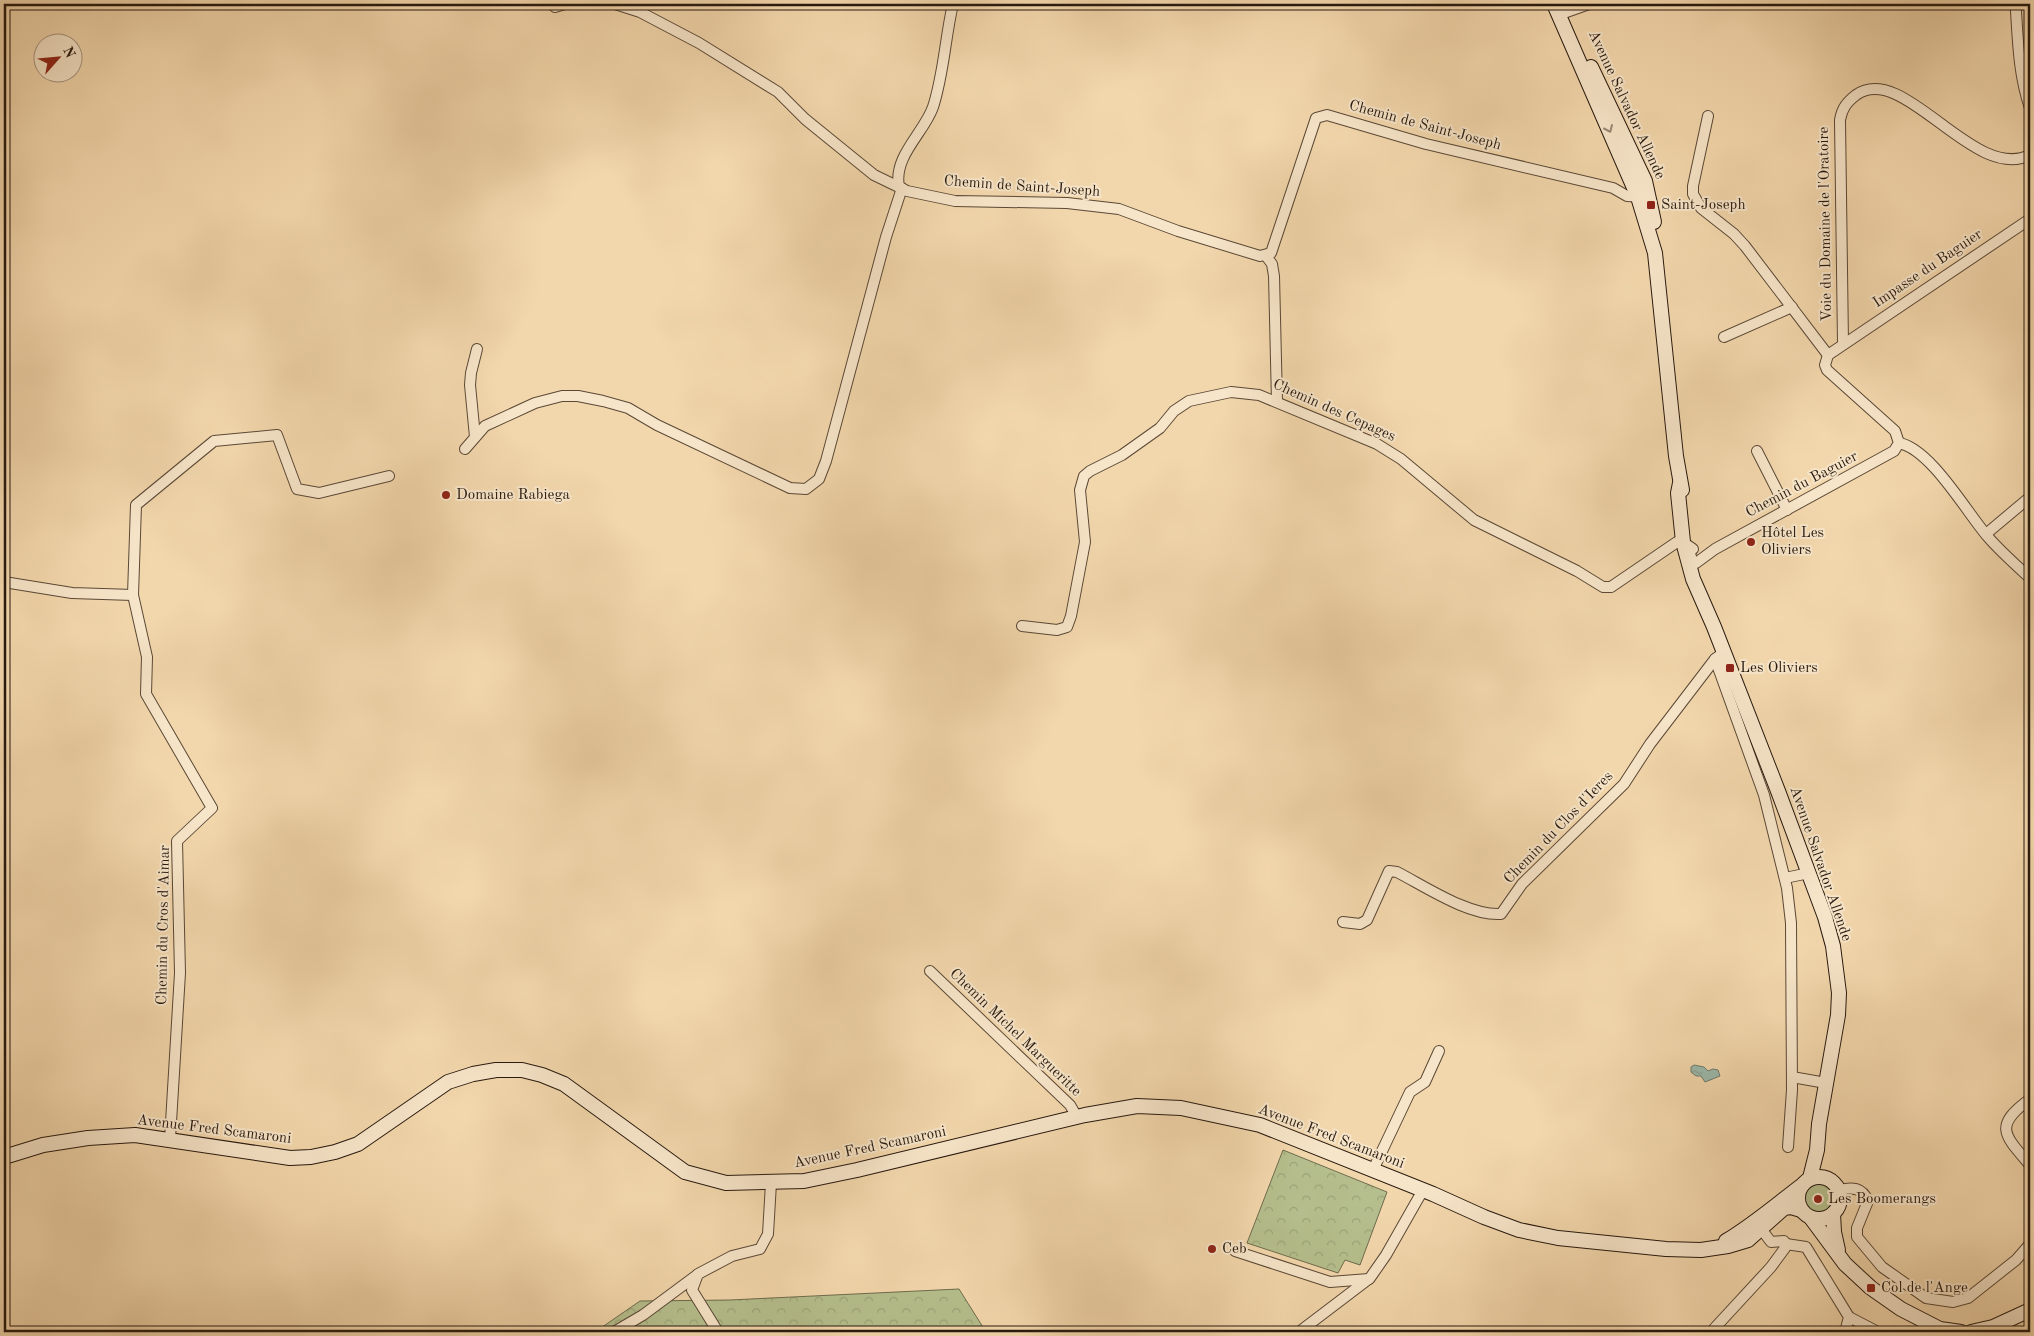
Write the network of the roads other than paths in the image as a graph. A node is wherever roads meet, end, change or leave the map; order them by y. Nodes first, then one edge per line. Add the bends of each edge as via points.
1 (551, 4) edge
2 (565, 4) edge
3 (616, 4) edge
4 (953, 4) edge
5 (1589, 4) edge
6 (2017, 4) edge
7 (1559, 9) edge
8 (2030, 108) edge
9 (1708, 116) dead end
10 (2030, 154) edge
11 (900, 188) junction
12 (1638, 197) junction
13 (2030, 219) edge
14 (1654, 224) junction
15 (1655, 253) junction
16 (1266, 256) junction
17 (1792, 307) junction
18 (1724, 336) dead end
19 (1843, 344) junction
20 (477, 349) dead end
21 (1828, 355) junction
22 (1277, 402) junction
23 (475, 437) junction
24 (1899, 442) junction
25 (465, 449) dead end
26 (1757, 451) dead end
27 (389, 476) dead end
28 (1680, 483) junction
29 (2030, 498) edge
30 (1787, 510) junction
31 (1986, 534) junction
32 (1690, 553) junction
33 (2030, 578) edge
34 (4, 582) edge
35 (132, 595) junction
36 (1022, 626) dead end
37 (1719, 656) junction
38 (1809, 873) junction
39 (1785, 878) junction
40 (1344, 922) dead end
41 (930, 971) dead end
42 (1439, 1052) dead end
43 (1792, 1077) junction
44 (1826, 1083) junction
45 (2030, 1099) edge
46 (1077, 1117) junction
47 (170, 1139) junction
48 (1788, 1147) dead end
49 (1817, 1150) junction
50 (4, 1157) edge
51 (2030, 1165) edge
52 (1373, 1170) junction
53 (1805, 1182) junction
54 (771, 1183) junction
55 (1834, 1185) junction
56 (1423, 1190) junction
57 (1771, 1208) junction
58 (1806, 1214) junction
59 (1833, 1214) junction
60 (1762, 1230) junction
61 (1786, 1244) junction
62 (2030, 1244) edge
63 (1714, 1247) junction
64 (1234, 1251) dead end
65 (1840, 1257) junction
66 (698, 1275) junction
67 (1370, 1278) junction
68 (2030, 1310) edge
69 (1849, 1317) junction
70 (1300, 1331) edge
71 (614, 1332) edge
72 (718, 1332) edge
73 (1711, 1332) edge
74 (1845, 1332) edge
75 (1878, 1332) edge
76 (1961, 1332) edge
77 (1971, 1332) edge

1 - 2 street via 555,7
3 - 11 street, Chemin de Saint-Joseph via 640,12 699,43 778,92 805,120 874,175
4 - 11 street via 943,68 932,109 909,145 897,177
5 - 7 street
6 - 8 street via 2019,56 2023,87
7 -> 12 main road, Avenue Salvador Allende
7 - 14 main road, Avenue Salvador Allende via 1638,162 1649,193
9 - 17 street via 1692,186 1695,201 1745,246
10 - 19 street, Voie du Domaine de l'Oratoire via 2022,158 1989,154 1884,89 1869,90 1848,102 1841,110 1840,120
11 - 16 street, Chemin de Saint-Joseph via 955,201 1067,203 1119,209 1178,231
11 - 23 street via 826,461 819,479 806,489 790,488 628,408 578,396 562,396 536,404 485,426
12 - 14 street via 1645,199
12 - 15 main road, Avenue Salvador Allende
12 - 16 street, Chemin de Saint-Joseph via 1627,196 1613,188 1426,144 1327,115 1316,118 1271,253
13 - 19 street, Impasse du Baguier
14 - 15 main road, Avenue Salvador Allende
15 - 28 main road, Avenue Salvador Allende
16 - 22 street via 1272,264 1274,276
17 - 18 street
17 - 21 street
19 - 21 street
20 - 23 street via 470,386
21 - 24 street via 1827,370 1895,431
22 - 32 street, Chemin des Cepages via 1377,444 1401,459 1474,520 1578,571 1603,587 1611,587 1677,542
22 - 36 street, Chemin des Cepages via 1259,394 1231,392 1189,401 1174,411 1160,428 1122,455 1084,476 1080,490 1084,542 1067,627 1057,630
23 - 25 street
24 - 30 street, Chemin du Baguier via 1889,455
24 - 31 street via 1923,456
26 - 30 street
27 - 35 street, Chemin du Cros d'Aimar via 319,493 296,489 277,435 214,440 136,505
28 - 32 main road, Avenue Salvador Allende
28 - 32 main road, Avenue Salvador Allende via 1682,527
29 - 31 street
30 - 32 street, Chemin du Baguier via 1715,549
31 - 33 street
32 - 37 main road, Avenue Salvador Allende via 1714,627
34 - 35 street via 72,594
35 - 47 street, Chemin du Cros d'Aimar via 147,657 146,694 212,808 177,842 180,973
37 - 38 main road, Avenue Salvador Allende
37 - 39 street via 1764,795
37 - 40 street, Chemin du Clos d'Ieres via 1650,744 1624,784 1522,884 1501,914 1488,915 1389,871 1367,920 1360,924
38 - 39 street
38 - 44 main road, Avenue Salvador Allende via 1833,946 1839,993 1835,1040
39 - 43 street via 1790,923
41 - 46 street, Chemin Michel Margueritte via 1070,1105
42 - 52 street via 1425,1082 1410,1092
43 - 44 street
43 - 48 street
44 - 49 main road, Avenue Salvador Allende
45 - 51 street via 2013,1112 2006,1127 2008,1139
46 - 52 main road, Avenue Fred Scamaroni via 1137,1106 1198,1111 1260,1125
46 - 54 main road, Avenue Fred Scamaroni via 857,1170 804,1181
47 - 50 main road, Avenue Fred Scamaroni via 135,1135 88,1138 43,1144
47 - 54 main road, Avenue Fred Scamaroni via 290,1158 335,1152 358,1144 448,1082 496,1070 522,1070 564,1084 685,1172 726,1183
49 - 53 main road, Avenue Salvador Allende
49 - 55 main road, Avenue Salvador Allende
52 - 56 main road, Avenue Fred Scamaroni
53 - 55 main road via 1820,1177
53 - 57 main road, Avenue Fred Scamaroni
53 - 58 main road via 1797,1198
54 - 66 street via 768,1234 760,1248 732,1256
55 - 59 main road via 1840,1203
55 - 62 street via 1861,1190 1868,1201 1857,1228 1857,1237 1882,1267 1926,1298 1953,1302 1968,1298 2016,1260
56 - 63 main road, Avenue Fred Scamaroni via 1519,1230 1558,1238 1666,1249
56 - 67 street
57 - 60 street via 1760,1225
57 - 63 main road, Avenue Fred Scamaroni via 1751,1226
58 - 59 main road via 1822,1219
58 - 60 main road, Avenue Fred Scamaroni via 1791,1207 1784,1208
58 - 65 main road
59 - 65 main road
60 - 61 street via 1771,1242 1784,1241
60 - 63 main road, Avenue Fred Scamaroni via 1748,1240
61 - 69 street via 1806,1247
61 - 73 street via 1771,1267
64 - 67 street via 1330,1282
65 - 76 main road via 1858,1278 1901,1309 1940,1329
66 - 71 street
66 - 72 street via 692,1290
67 - 70 street
68 - 77 main road via 1993,1327
69 - 74 street
69 - 75 street

